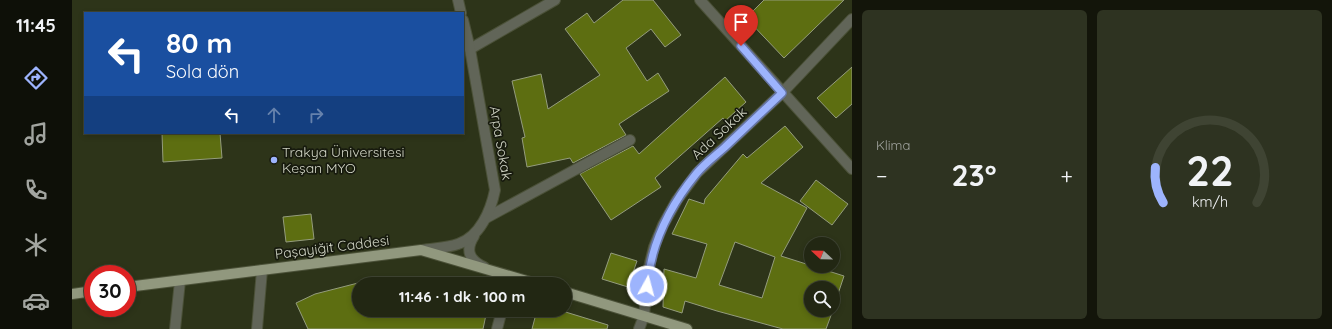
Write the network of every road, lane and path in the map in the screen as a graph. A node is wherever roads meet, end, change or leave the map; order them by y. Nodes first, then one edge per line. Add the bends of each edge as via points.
1 (458, 0) edge
2 (555, 0) edge
3 (700, 0) edge
4 (461, 12) edge
5 (852, 19) edge
6 (464, 24) edge
7 (470, 50) junction
8 (782, 93) junction
9 (630, 140) dead end
10 (852, 169) edge
11 (486, 218) junction
12 (476, 232) junction
13 (421, 250) junction
14 (262, 270) junction
15 (489, 270) junction
16 (504, 277) edge
17 (180, 281) junction
18 (136, 286) edge
19 (84, 293) edge
20 (72, 294) edge
21 (572, 294) edge
22 (644, 316) junction
23 (500, 317) edge
24 (174, 329) edge
25 (257, 329) edge
26 (497, 329) edge
27 (638, 329) edge
28 (687, 329) edge

1 - 4 street
2 - 7 street
3 - 8 street
5 - 8 street, Ada Sokak
6 - 7 street, Arpa Sokak
7 - 11 street, Arpa Sokak via 495,190
8 - 10 street
8 - 22 street, Ada Sokak via 697,173 677,200 654,247 648,272
9 - 11 street
11 - 12 street, Arpa Sokak
12 - 13 street, Arpa Sokak via 459,244
12 - 15 street via 470,241 469,252 475,262
13 - 14 main road, Paşayiğit Caddesi
13 - 15 main road, Paşayiğit Caddesi
14 - 17 main road, Paşayiğit Caddesi
14 - 25 street
15 - 16 main road, Paşayiğit Caddesi
17 - 18 main road, Paşayiğit Caddesi
17 - 24 street
19 - 20 main road
21 - 22 main road
22 - 27 street, Ada Sokak
22 - 28 main road
23 - 26 street

